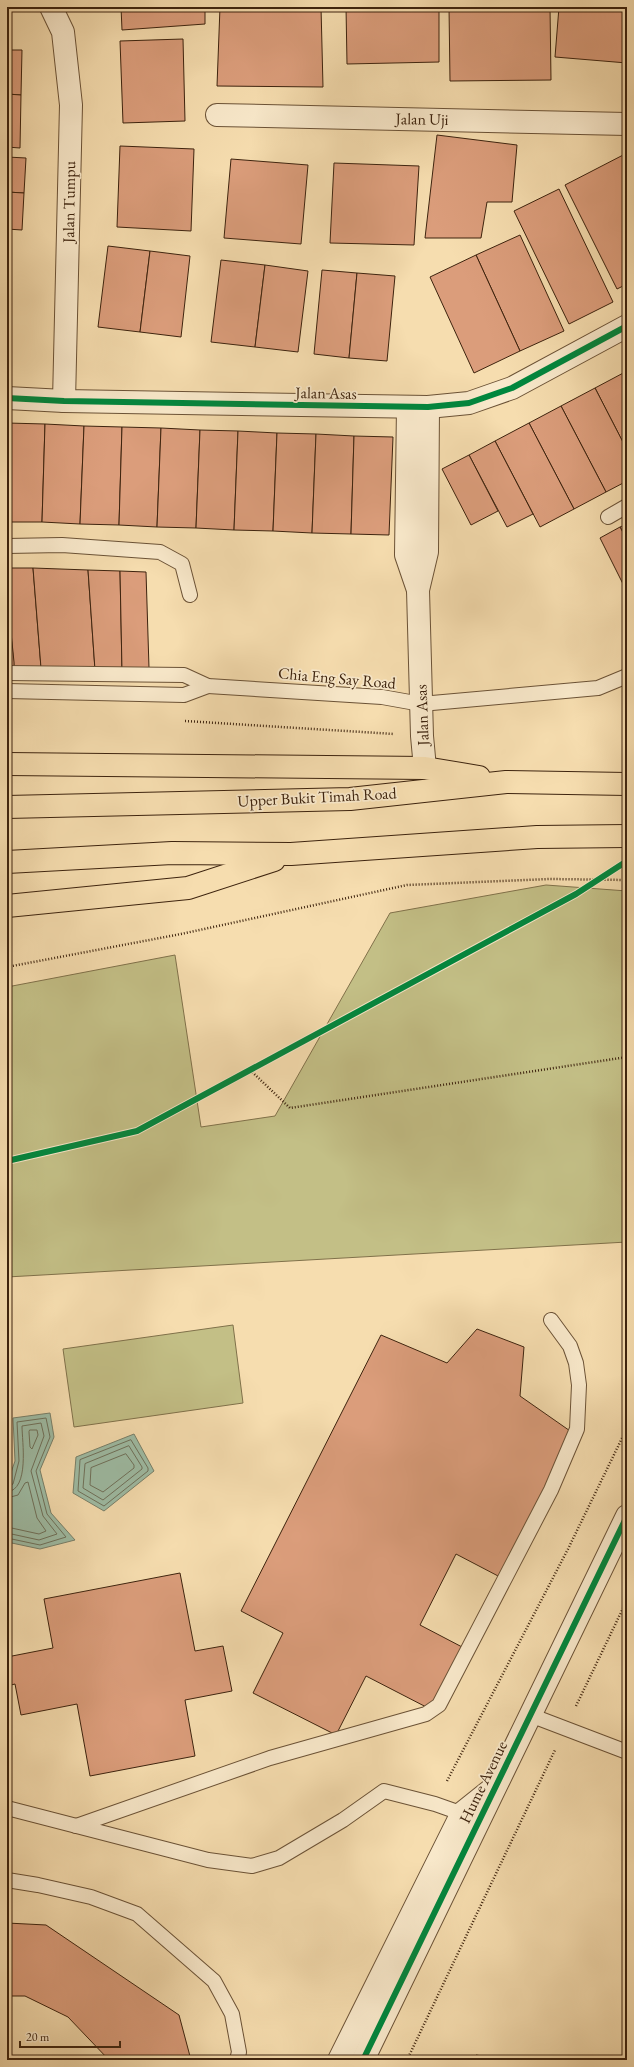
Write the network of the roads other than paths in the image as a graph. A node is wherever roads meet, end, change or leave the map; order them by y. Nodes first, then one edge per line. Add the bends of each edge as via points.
1 (51, 7) edge
2 (217, 115) dead end
3 (627, 124) edge
4 (627, 326) edge
5 (7, 398) edge
6 (64, 401) junction
7 (418, 407) junction
8 (627, 506) edge
9 (608, 517) dead end
10 (7, 546) edge
11 (190, 595) dead end
12 (7, 673) edge
13 (627, 676) edge
14 (208, 686) junction
15 (7, 691) edge
16 (422, 704) junction
17 (7, 764) edge
18 (425, 768) junction
19 (506, 782) junction
20 (627, 784) edge
21 (7, 807) edge
22 (627, 836) edge
23 (291, 854) junction
24 (7, 862) edge
25 (7, 906) edge
26 (551, 1320) dead end
27 (627, 1516) edge
28 (530, 1715) junction
29 (627, 1752) edge
30 (7, 1808) edge
31 (471, 1817) junction
32 (76, 1826) junction
33 (7, 1880) edge
34 (237, 2060) edge
35 (339, 2060) edge
36 (363, 2060) edge

1 - 6 street, Jalan Tumpu via 63,32 71,105
2 - 3 street, Jalan Uji
4 - 7 street, Jalan Asas via 512,388 469,403
5 - 6 street, Jalan Asas
6 - 7 street, Jalan Asas
7 - 16 street, Jalan Asas via 406,555 418,590
8 - 9 lane
10 - 11 lane via 62,545 160,552 182,564
12 - 14 lane, Chia Eng Say Road via 184,675
13 - 16 lane, Chia Eng Say Road via 598,688
14 - 15 lane, Chia Eng Say Road via 184,695
14 - 16 lane, Chia Eng Say Road via 382,697
16 - 18 street, Jalan Asas
17 - 18 highway
18 - 19 highway
19 - 20 highway, Upper Bukit Timah Road
19 - 21 highway, Upper Bukit Timah Road via 350,799
22 - 23 highway via 537,837
23 - 24 highway via 172,853
23 - 25 highway via 188,888
26 - 32 lane via 570,1346 576,1363 579,1393 577,1428 551,1490 439,1705 426,1714 270,1758
27 - 28 street, Hume Avenue
28 - 29 lane
28 - 31 street, Hume Avenue via 497,1784
30 - 32 lane
31 - 32 lane via 384,1790 343,1820 279,1858 252,1866 208,1860
31 - 35 street, Hume Avenue
31 - 36 street, Hume Avenue
33 - 34 lane via 91,1897 137,1914 214,1981 232,2014 239,2052

